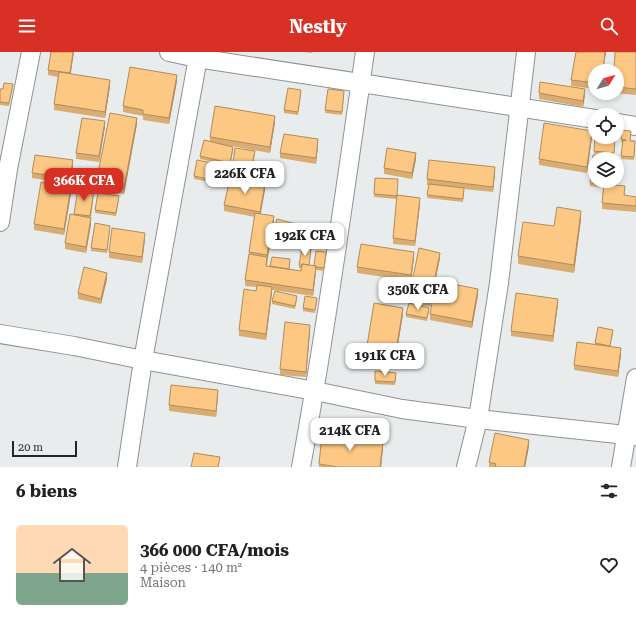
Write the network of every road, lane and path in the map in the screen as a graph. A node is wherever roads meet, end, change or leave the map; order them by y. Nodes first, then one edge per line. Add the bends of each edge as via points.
1 (31, 52) edge
2 (169, 52) edge
3 (365, 52) edge
4 (526, 52) edge
5 (198, 55) edge
6 (361, 83) junction
7 (519, 108) junction
8 (588, 118) edge
9 (624, 124) edge
10 (636, 126) edge
11 (0, 222) edge
12 (0, 334) edge
13 (143, 360) junction
14 (636, 378) edge
15 (315, 391) junction
16 (478, 419) junction
17 (631, 436) edge
18 (127, 467) edge
19 (301, 467) edge
20 (466, 467) edge
21 (622, 467) edge

1 - 11 street
2 - 5 street
3 - 6 street
4 - 7 street
5 - 6 street
5 - 13 street
6 - 7 street
6 - 15 street
7 - 8 street
7 - 16 street via 499,283
9 - 10 street
12 - 13 street
13 - 15 street
13 - 18 street
14 - 17 street
15 - 16 street via 402,409
15 - 19 street
16 - 17 street
16 - 20 street
17 - 21 street

